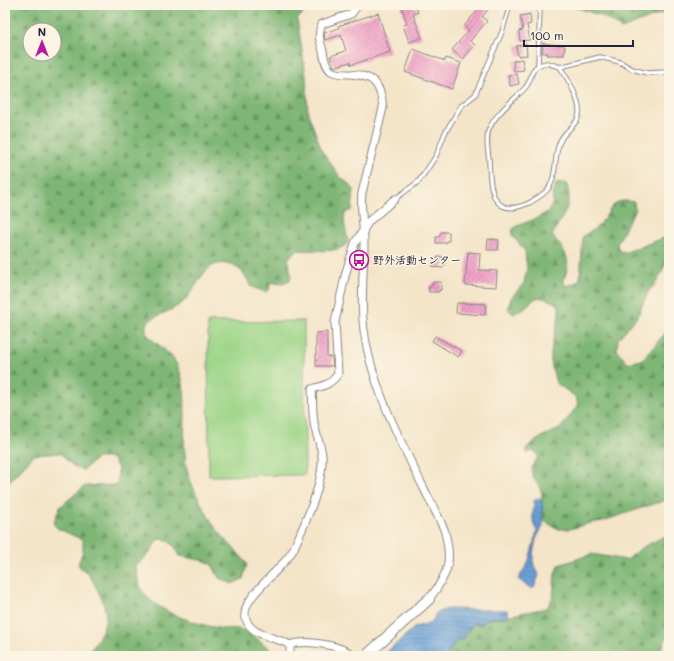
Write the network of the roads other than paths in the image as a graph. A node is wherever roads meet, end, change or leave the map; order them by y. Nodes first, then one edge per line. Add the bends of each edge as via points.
1 (358, 5) edge
2 (510, 5) edge
3 (540, 5) edge
4 (538, 65) junction
5 (560, 67) junction
6 (669, 72) edge
7 (395, 199) joint
8 (363, 230) junction
9 (429, 599) joint
10 (290, 645) junction
11 (290, 656) edge
12 (353, 656) edge
13 (366, 656) edge

1 - 8 street via 350,14 322,24 319,36 326,65 331,70 336,73 368,77 376,84 382,95 382,116 360,206
2 - 7 lane via 502,32 475,95 461,106 445,133 436,156 421,178
3 - 4 lane
4 - 5 lane via 546,63
4 - 5 lane via 534,68 526,87 493,122 488,132 490,188 498,204 507,207 516,208 535,200 550,186 560,140 577,121 578,101
5 - 6 lane via 600,57 610,58 640,71
7 - 8 street via 369,221
8 - 9 street via 363,320 370,361 391,418 444,529 448,545 448,569
8 - 10 street via 355,243 340,294 335,322 338,374 333,381 312,389 315,427 322,454 317,492 289,556 247,602 245,615 250,626 259,634
9 - 13 street
10 - 11 street
10 - 12 street via 303,642 344,649

